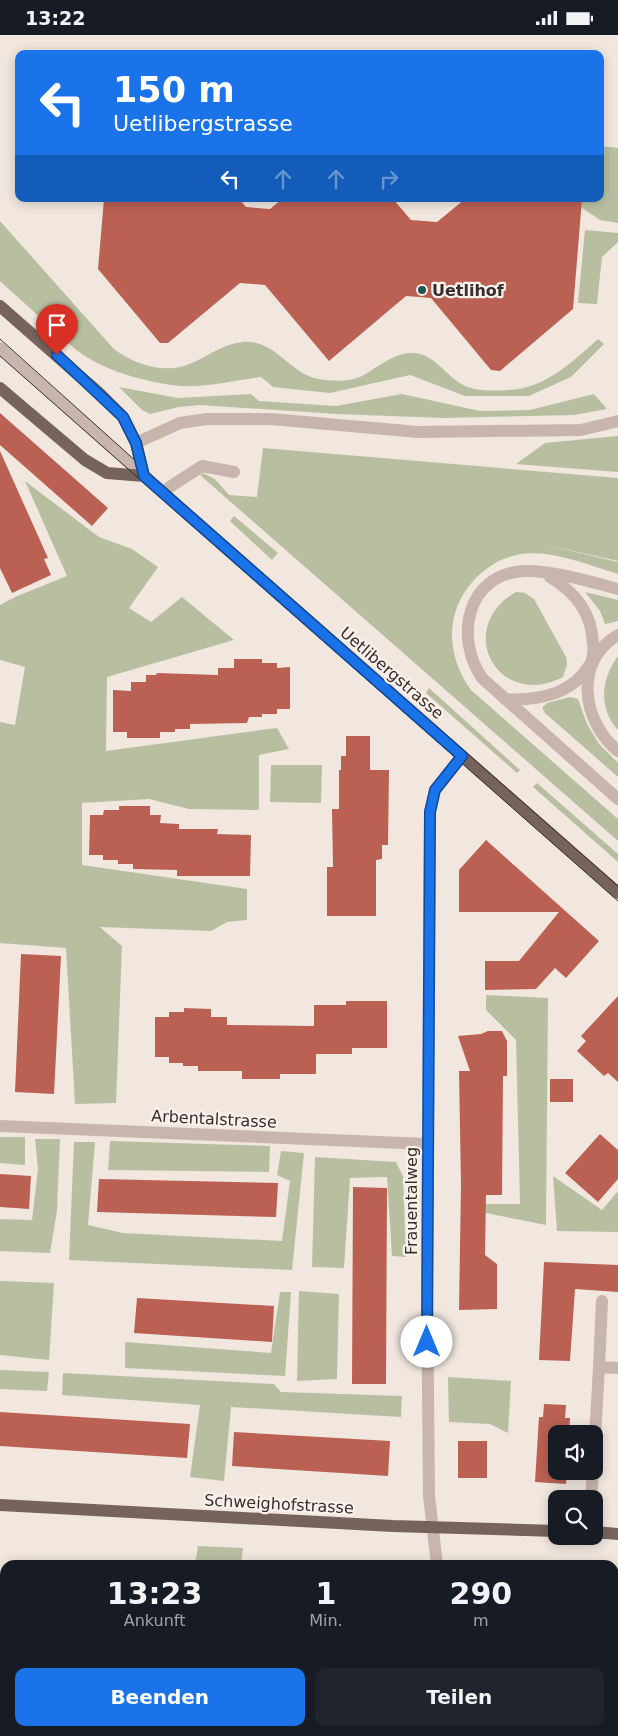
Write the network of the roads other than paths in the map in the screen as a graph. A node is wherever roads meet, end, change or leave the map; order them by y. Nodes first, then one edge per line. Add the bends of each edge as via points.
1 (0, 306) edge
2 (0, 348) edge
3 (0, 389) edge
4 (618, 421) edge
5 (136, 443) junction
6 (234, 472) dead end
7 (144, 476) junction
8 (162, 492) junction
9 (546, 574) junction
10 (618, 589) edge
11 (618, 635) edge
12 (591, 665) junction
13 (505, 699) junction
14 (618, 751) edge
15 (462, 756) junction
16 (618, 799) edge
17 (618, 893) edge
18 (0, 1126) edge
19 (427, 1144) junction
20 (602, 1301) dead end
21 (600, 1367) junction
22 (618, 1368) edge
23 (596, 1425) edge
24 (0, 1505) edge
25 (432, 1526) junction
26 (548, 1531) edge
27 (603, 1532) edge
28 (618, 1533) edge
29 (436, 1560) edge

1 - 5 main road via 123,417
2 - 7 street, Uetlibergstrasse
3 - 7 main road via 85,460 108,473
4 - 5 street via 582,430 418,432 271,419 207,419 180,423
5 - 7 main road
6 - 8 street via 202,466
7 - 8 main road, Uetlibergstrasse
8 - 15 main road, Uetlibergstrasse
9 - 10 street
9 - 12 street via 569,590 588,616 592,632
9 - 13 street via 524,571 504,577 484,590 470,612 466,635 470,658 482,678
11 - 12 street via 606,643
12 - 13 street via 570,685 557,692 526,700
12 - 14 street via 587,686 590,707 601,733
13 - 16 street
15 - 17 main road, Uetlibergstrasse
15 - 19 street, Frauentalweg via 435,790 430,812
18 - 19 street, Arbentalstrasse
19 - 25 street, Frauentalweg via 429,1496
20 - 21 street
21 - 22 street
21 - 23 street
24 - 25 main road, Schweighofstrasse
25 - 26 main road, Schweighofstrasse
25 - 29 street, Frauentalweg
27 - 28 main road

